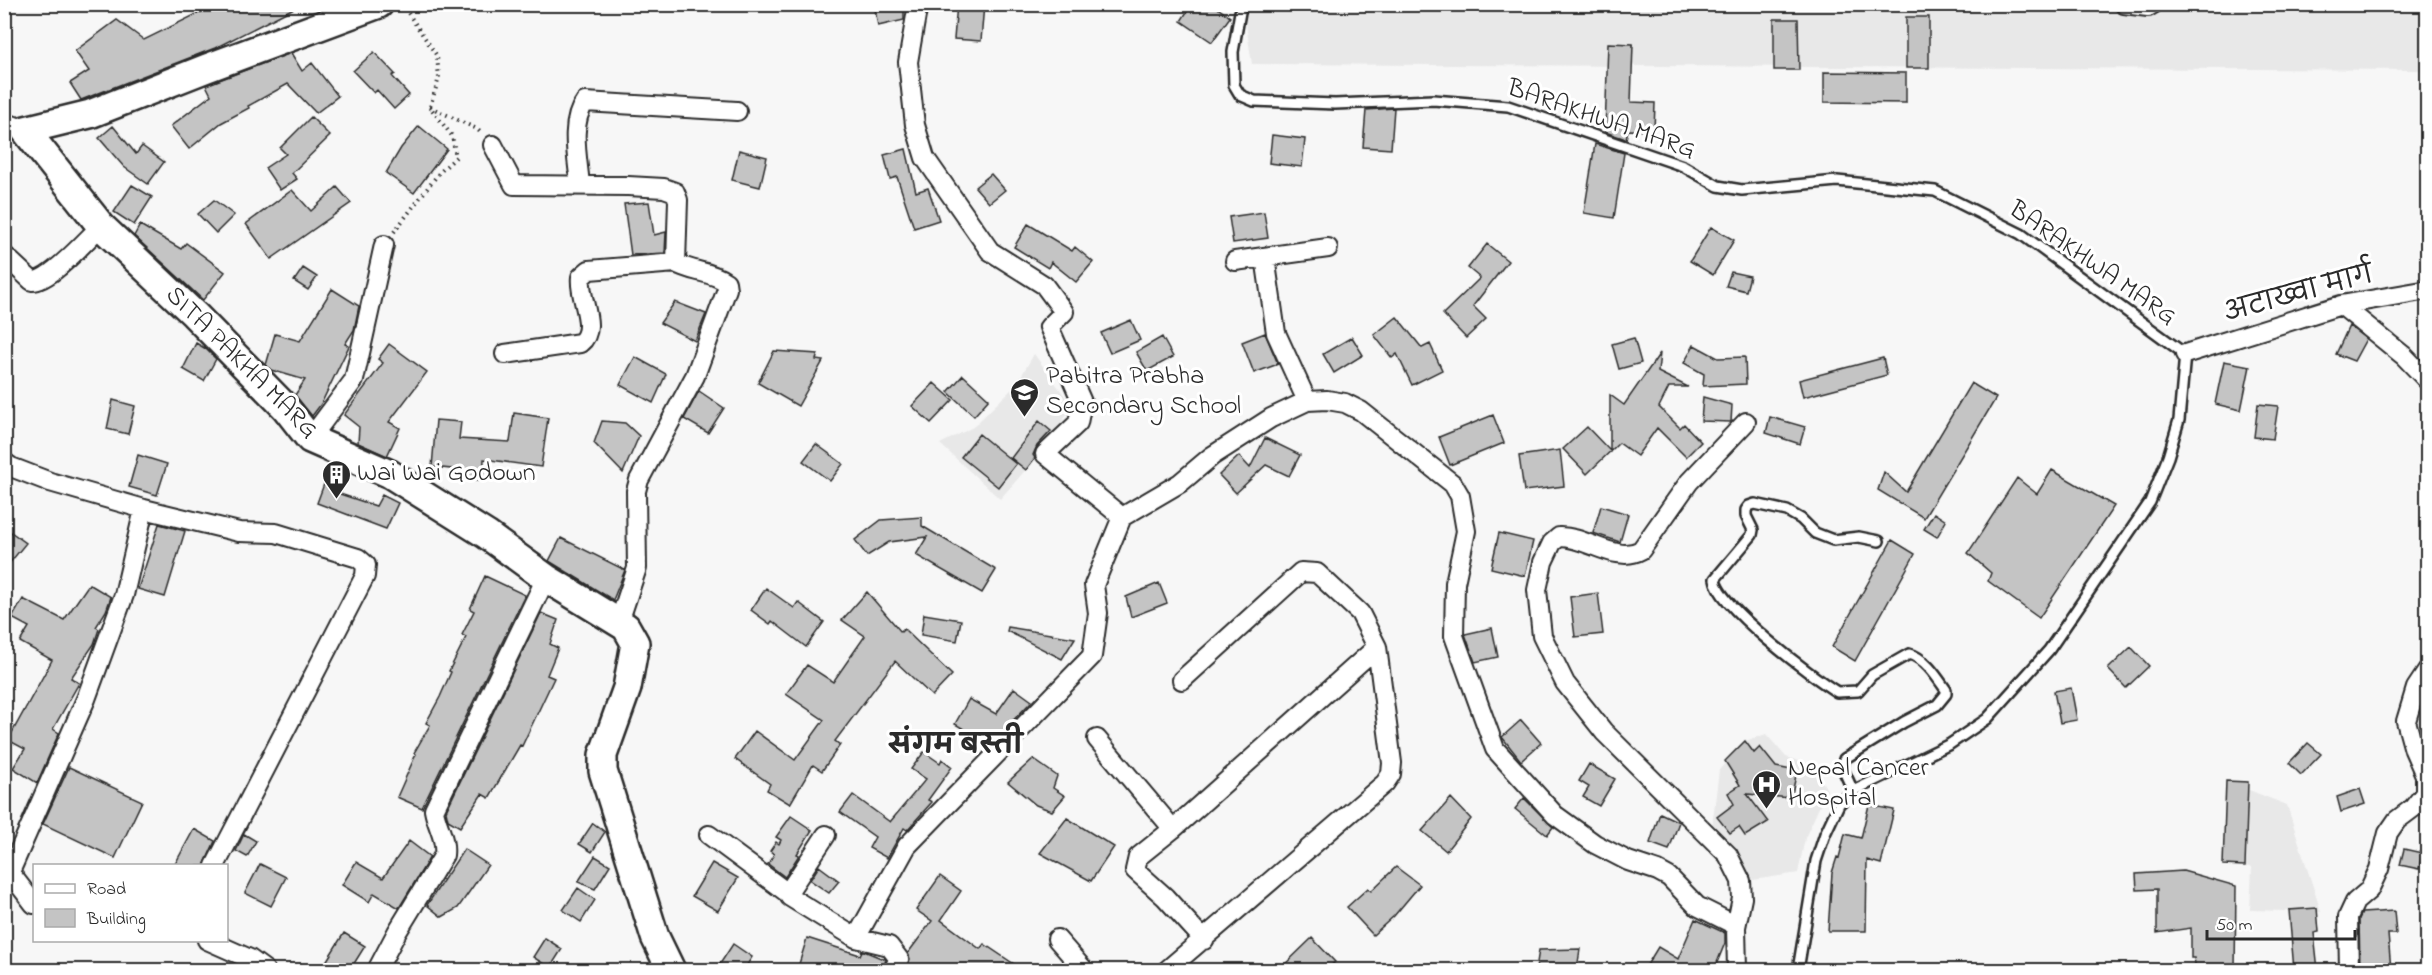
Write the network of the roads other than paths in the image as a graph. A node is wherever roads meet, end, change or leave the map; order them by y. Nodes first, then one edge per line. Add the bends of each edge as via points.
1 (379, 4) edge
2 (918, 4) edge
3 (2124, 4) edge
4 (2153, 4) edge
5 (1240, 12) dead end
6 (737, 111) dead end
7 (15, 126) edge
8 (493, 145) road end
9 (580, 185) junction
10 (100, 226) junction
11 (384, 245) road end
12 (1328, 248) dead end
13 (4, 255) edge
14 (1265, 257) junction
15 (1235, 261) dead end
16 (676, 262) junction
17 (2427, 290) edge
18 (2341, 305) junction
19 (505, 354) dead end
20 (2186, 354) junction
21 (2427, 381) edge
22 (1307, 401) junction
23 (1746, 422) dead end
24 (310, 439) junction
25 (6, 470) edge
26 (144, 509) junction
27 (1122, 517) junction
28 (1879, 541) dead end
29 (546, 578) junction
30 (619, 622) junction
31 (1377, 647) junction
32 (2427, 670) edge
33 (1182, 680) dead end
34 (1097, 739) dead end
35 (1853, 791) junction
36 (1173, 829) junction
37 (709, 835) dead end
38 (826, 835) dead end
39 (216, 864) edge
40 (7, 868) edge
41 (789, 894) junction
42 (33, 903) edge
43 (1736, 927) junction
44 (856, 939) junction
45 (1057, 939) dead end
46 (1204, 940) junction
47 (212, 942) edge
48 (265, 970) edge
49 (377, 970) edge
50 (671, 970) edge
51 (893, 970) edge
52 (1084, 970) edge
53 (1167, 970) edge
54 (1737, 970) edge
55 (1798, 970) edge
56 (2349, 970) edge

1 - 7 street via 90,114
2 - 27 street via 908,62 915,125 925,159 990,251 1044,285 1064,312 1049,327 1082,402 1078,423 1045,454
3 - 4 street
5 - 20 lane, BARAKHWA MARG via 1233,52 1234,85 1240,95 1254,101 1335,104 1433,100 1508,106 1683,166 1718,186 1742,190 1838,182 1935,191 2021,234
6 - 9 street via 585,102 577,123
7 - 10 street, SITA PAKHA MARG
8 - 9 street via 514,185
9 - 16 street via 675,192
10 - 13 street via 37,281 32,281
10 - 24 street, SITA PAKHA MARG via 269,390
11 - 24 street via 354,380
12 - 14 street
14 - 15 street
14 - 22 street via 1276,333
16 - 19 street via 589,270 581,277 579,286 589,328 586,338 580,343
16 - 30 street via 719,277 728,289 694,376 639,480 637,568
17 - 18 street, अटाख्वा मार्ग
18 - 20 street, अटाख्वा मार्ग
18 - 21 street via 2404,356
20 - 35 lane, BARAKHWA MARG via 2179,420 2150,502 2049,650 1987,719 1950,744
22 - 27 street via 1271,418 1212,456 1180,483
22 - 43 street via 1336,402 1361,411 1453,484 1460,496 1466,531 1455,583 1454,636 1495,749 1555,815 1595,844 1669,877 1697,906
23 - 43 street via 1689,482 1641,550 1617,553 1559,537 1543,562 1537,590 1542,636 1565,683 1604,732 1728,855 1741,881
24 - 29 street, SITA PAKHA MARG via 390,474 478,529
25 - 26 street
26 - 39 street via 239,532 276,533 358,558 366,565 365,576
26 - 40 street via 124,595 86,699
27 - 44 street via 1094,585 1098,613 1092,656 907,846
28 - 35 lane via 1859,537 1833,540 1815,533 1787,511 1755,504 1746,510 1752,535 1714,579 1715,586 1739,615 1837,692 1858,691 1872,675 1908,654 1935,674 1946,690 1937,705 1844,759 1843,769
29 - 30 street, SITA PAKHA MARG
29 - 49 street via 434,810 445,842 444,855
30 - 50 street via 635,643 627,688 603,755 603,771 655,937
31 - 33 street via 1360,613 1317,573 1301,572
31 - 36 street
31 - 46 street via 1392,763 1385,783
32 - 56 street via 2416,688 2406,721 2425,775 2425,793 2388,833 2379,869 2348,917
34 - 36 street
35 - 55 lane, BARAKHWA MARG via 1839,804 1816,861
36 - 46 street via 1138,857 1135,870
37 - 41 street
38 - 41 street
40 - 42 street
41 - 44 street via 794,901
43 - 54 street
44 - 51 street via 889,946 899,959
45 - 52 street
46 - 53 street
47 - 48 street

